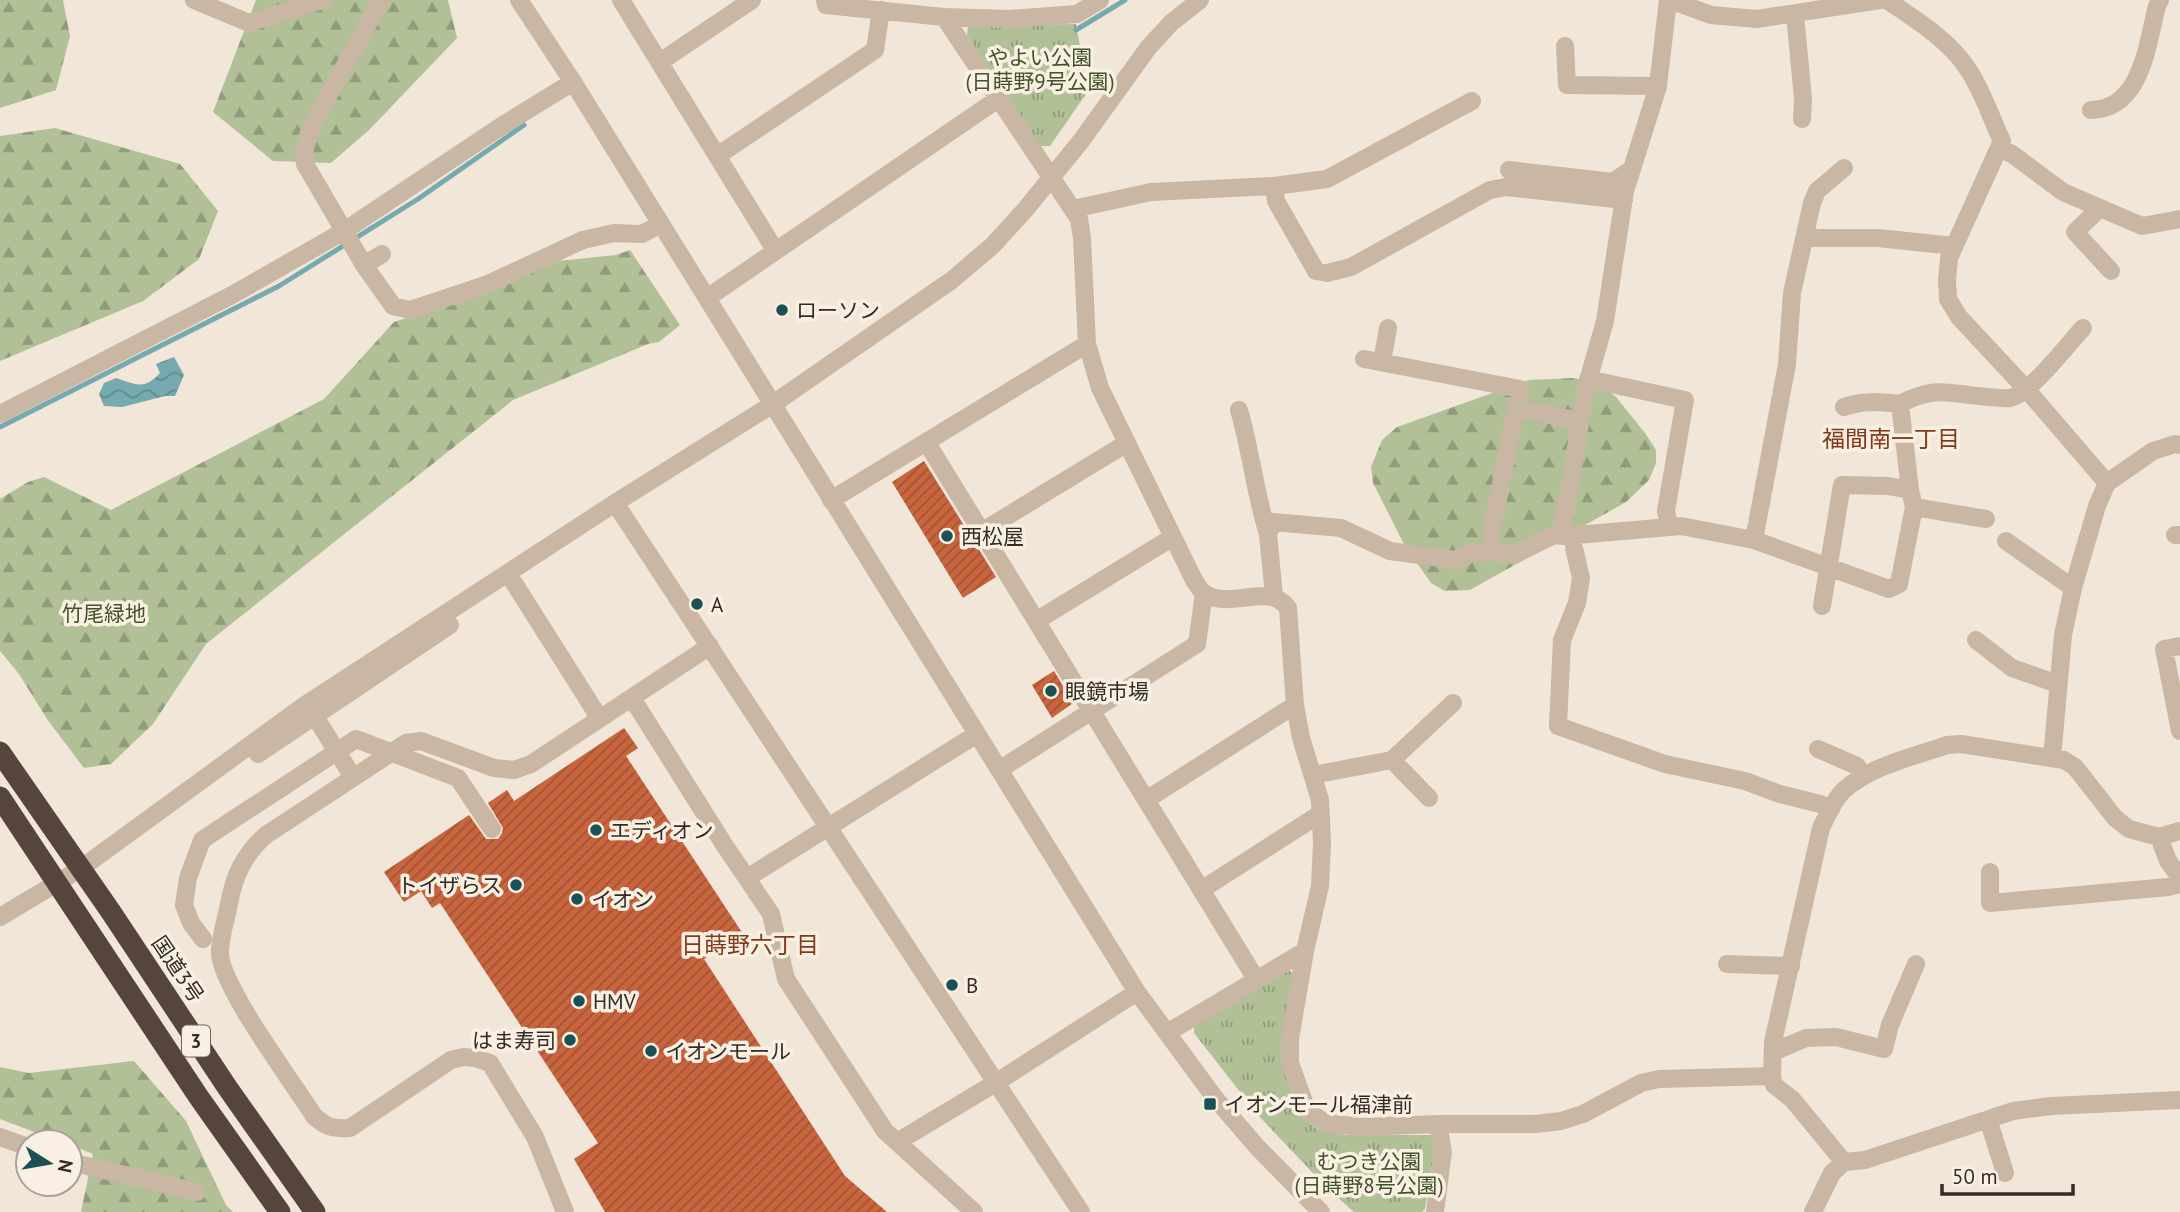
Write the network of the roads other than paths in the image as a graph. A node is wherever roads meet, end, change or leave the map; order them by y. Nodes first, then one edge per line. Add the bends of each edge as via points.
1 (194, 0) edge
2 (323, 0) edge
3 (381, 0) edge
4 (519, 0) edge
5 (621, 0) edge
6 (752, 0) edge
7 (825, 0) edge
8 (1100, 0) edge
9 (1200, 0) edge
10 (1669, 0) edge
11 (1880, 0) edge
12 (1887, 0) edge
13 (2160, 0) edge
14 (881, 10) junction
15 (1795, 13) junction
16 (944, 16) junction
17 (1565, 46) dead end
18 (660, 62) junction
19 (573, 82) junction
20 (1658, 86) junction
21 (998, 99) junction
22 (1472, 101) dead end
23 (2091, 110) dead end
24 (1802, 118) dead end
25 (1999, 148) junction
26 (717, 156) junction
27 (1844, 168) dead end
28 (1632, 169) junction
29 (1510, 170) dead end
30 (1051, 179) junction
31 (1274, 186) junction
32 (1624, 200) junction
33 (2100, 208) junction
34 (1073, 209) junction
35 (2180, 219) edge
36 (661, 224) junction
37 (344, 231) junction
38 (1805, 238) junction
39 (1954, 246) junction
40 (775, 250) junction
41 (383, 254) dead end
42 (365, 265) junction
43 (2111, 271) dead end
44 (707, 298) junction
45 (1388, 328) dead end
46 (2083, 328) dead end
47 (1087, 344) junction
48 (1364, 359) dead end
49 (1382, 362) junction
50 (1588, 379) junction
51 (2027, 390) junction
52 (773, 404) junction
53 (1900, 404) junction
54 (1844, 407) dead end
55 (1516, 408) junction
56 (1239, 410) dead end
57 (0, 414) edge
58 (1580, 421) junction
59 (927, 443) junction
60 (1127, 443) junction
61 (2180, 445) edge
62 (2107, 483) junction
63 (1912, 499) junction
64 (831, 500) junction
65 (618, 507) junction
66 (1986, 519) dead end
67 (1669, 526) junction
68 (981, 532) junction
69 (1268, 534) junction
70 (1554, 535) junction
71 (1173, 537) junction
72 (1755, 540) junction
73 (2006, 541) dead end
74 (1574, 548) dead end
75 (1492, 552) junction
76 (1827, 568) junction
77 (514, 583) junction
78 (2073, 588) junction
79 (1204, 593) junction
80 (1274, 596) junction
81 (1822, 606) dead end
82 (1036, 621) junction
83 (1976, 640) dead end
84 (710, 646) junction
85 (2180, 646) edge
86 (2058, 684) junction
87 (632, 698) junction
88 (1453, 703) dead end
89 (1295, 705) junction
90 (1091, 710) junction
91 (314, 715) junction
92 (600, 719) junction
93 (2180, 731) edge
94 (976, 734) junction
95 (1818, 749) dead end
96 (0, 752) edge
97 (2052, 758) junction
98 (1392, 760) junction
99 (999, 770) junction
100 (1312, 775) junction
101 (353, 777) junction
102 (1862, 777) junction
103 (0, 797) edge
104 (1429, 798) dead end
105 (1146, 800) junction
106 (1830, 808) junction
107 (1320, 814) junction
108 (828, 826) junction
109 (492, 828) dead end
110 (2180, 831) edge
111 (2159, 837) junction
112 (80, 869) junction
113 (1990, 872) dead end
114 (2180, 877) edge
115 (747, 878) junction
116 (56, 883) junction
117 (2180, 884) edge
118 (1201, 890) junction
119 (0, 917) edge
120 (1305, 951) junction
121 (219, 954) junction
122 (1727, 964) dead end
123 (1916, 964) dead end
124 (1791, 966) junction
125 (1256, 979) junction
126 (1137, 992) junction
127 (1167, 1033) junction
128 (1773, 1052) junction
129 (1772, 1076) junction
130 (997, 1082) junction
131 (2180, 1100) edge
132 (1988, 1119) junction
133 (1438, 1124) junction
134 (897, 1142) junction
135 (1844, 1162) junction
136 (84, 1165) edge
137 (2005, 1173) dead end
138 (197, 1192) dead end
139 (280, 1212) edge
140 (315, 1212) edge
141 (565, 1212) edge
142 (974, 1212) edge
143 (1081, 1212) edge
144 (1321, 1212) edge
145 (1435, 1212) edge
146 (1813, 1212) edge

1 - 2 street via 249,23
3 - 37 street via 309,131 304,154 305,164
4 - 19 street
5 - 18 street
6 - 18 street
7 - 14 street via 826,5
8 - 16 street via 1077,15
9 - 30 street via 1148,48
10 - 15 street via 1711,15 1756,19
10 - 20 street
11 - 15 street
12 - 25 street via 1957,54 1996,129
13 - 23 street via 2140,74 2113,104
14 - 16 street
14 - 26 street via 875,50
15 - 24 street
16 - 21 street
17 - 20 street via 1567,85
18 - 26 street
19 - 36 street
19 - 37 street
20 - 28 street
21 - 30 street
21 - 40 street
22 - 31 street via 1327,179
25 - 33 street via 2063,192
25 - 39 street
26 - 40 street
27 - 38 street via 1817,191
28 - 29 street via 1613,182
28 - 32 street
30 - 34 street
30 - 52 street via 992,246 952,281
31 - 32 street via 1276,201 1317,271 1327,273 1351,267 1490,190 1506,187
31 - 34 street via 1151,192
32 - 50 street via 1605,321
33 - 35 street via 2142,226
33 - 43 street via 2075,232
34 - 47 street via 1082,238
36 - 42 street via 642,234 614,233 583,240 488,284 410,310 393,306
36 - 44 street
37 - 42 street
37 - 57 street via 232,295
38 - 39 street via 1878,238
38 - 72 street via 1792,293 1787,364
39 - 51 street via 1949,258 1948,299
40 - 44 street
41 - 42 street
44 - 52 street
45 - 49 street
46 - 51 street
47 - 59 street
47 - 60 street via 1100,388
48 - 49 street
49 - 55 street via 1520,389
50 - 58 street
50 - 67 street via 1685,400 1666,511
51 - 53 street via 2010,398 1943,391 1919,394
51 - 62 street
52 - 64 street
52 - 65 street
53 - 54 street via 1857,402
53 - 63 street
55 - 58 street
55 - 75 street via 1492,529
56 - 69 street
58 - 70 street via 1562,530
59 - 64 street
59 - 68 street
60 - 68 street
60 - 71 street
61 - 62 street via 2153,451
62 - 78 street
63 - 66 street
63 - 76 street via 1888,486 1842,485
63 - 76 street via 1899,584 1889,589
64 - 94 street
65 - 77 street
65 - 84 street
65 - 112 street via 305,705
67 - 70 street
67 - 72 street
68 - 82 street
69 - 75 street via 1273,522 1287,523 1341,528 1390,551 1455,560
69 - 80 street
70 - 75 street via 1514,555
71 - 79 street
71 - 82 street
72 - 76 street
73 - 78 street
74 - 106 street via 1581,578 1577,603 1562,640 1558,726 1665,764
76 - 81 street
77 - 91 street
77 - 92 street
78 - 86 street
79 - 80 street via 1228,598
79 - 90 street via 1197,644
80 - 89 street via 1288,608
82 - 90 street
83 - 86 street via 2012,668
84 - 87 street
84 - 108 street
85 - 93 street via 2164,649
86 - 97 street
87 - 92 street
87 - 115 street
88 - 98 street
89 - 100 street
89 - 105 street
90 - 99 street
90 - 105 street
91 - 101 street
91 - 112 street via 113,856
92 - 101 street via 531,764 514,770 494,768 421,741 406,743
94 - 99 street
94 - 108 street
95 - 102 street via 1857,766
96 - 112 highway, 国道3号 / 3
97 - 102 street via 1947,745
97 - 111 street via 2075,767 2129,829
98 - 100 street
98 - 104 street
99 - 126 street
100 - 107 street
101 - 121 street via 266,835 249,852 233,881
102 - 106 street
103 - 116 highway, 3
105 - 118 street
106 - 124 street via 1821,828
107 - 118 street
107 - 120 street via 1320,886
108 - 115 street
108 - 130 street
109 - 121 street, bridge via 458,778 356,739 202,840 188,877 184,905 191,923
110 - 111 street
111 - 114 street
112 - 116 street
112 - 140 highway, 国道3号 / 3
113 - 117 street via 1990,903
115 - 134 street via 771,914 786,979 885,1131
116 - 119 street
116 - 139 highway, 3
118 - 125 street
120 - 125 street
120 - 133 street via 1290,1063 1307,1110 1325,1123 1350,1126
121 - 141 street via 231,989 325,1126 350,1128 451,1060 463,1057 489,1063 535,1137
122 - 124 street
123 - 128 street via 1884,1049 1836,1037 1805,1038
124 - 128 street
125 - 127 street
126 - 127 street
126 - 130 street
127 - 144 street via 1258,1148
128 - 129 street
129 - 133 street via 1641,1083 1561,1121
129 - 135 street via 1774,1085 1792,1099
130 - 134 street
130 - 143 street
131 - 132 street via 2051,1106
132 - 135 street via 1864,1160
132 - 137 street
133 - 145 street via 1443,1152
134 - 142 street
135 - 146 street via 1832,1173
136 - 138 street

